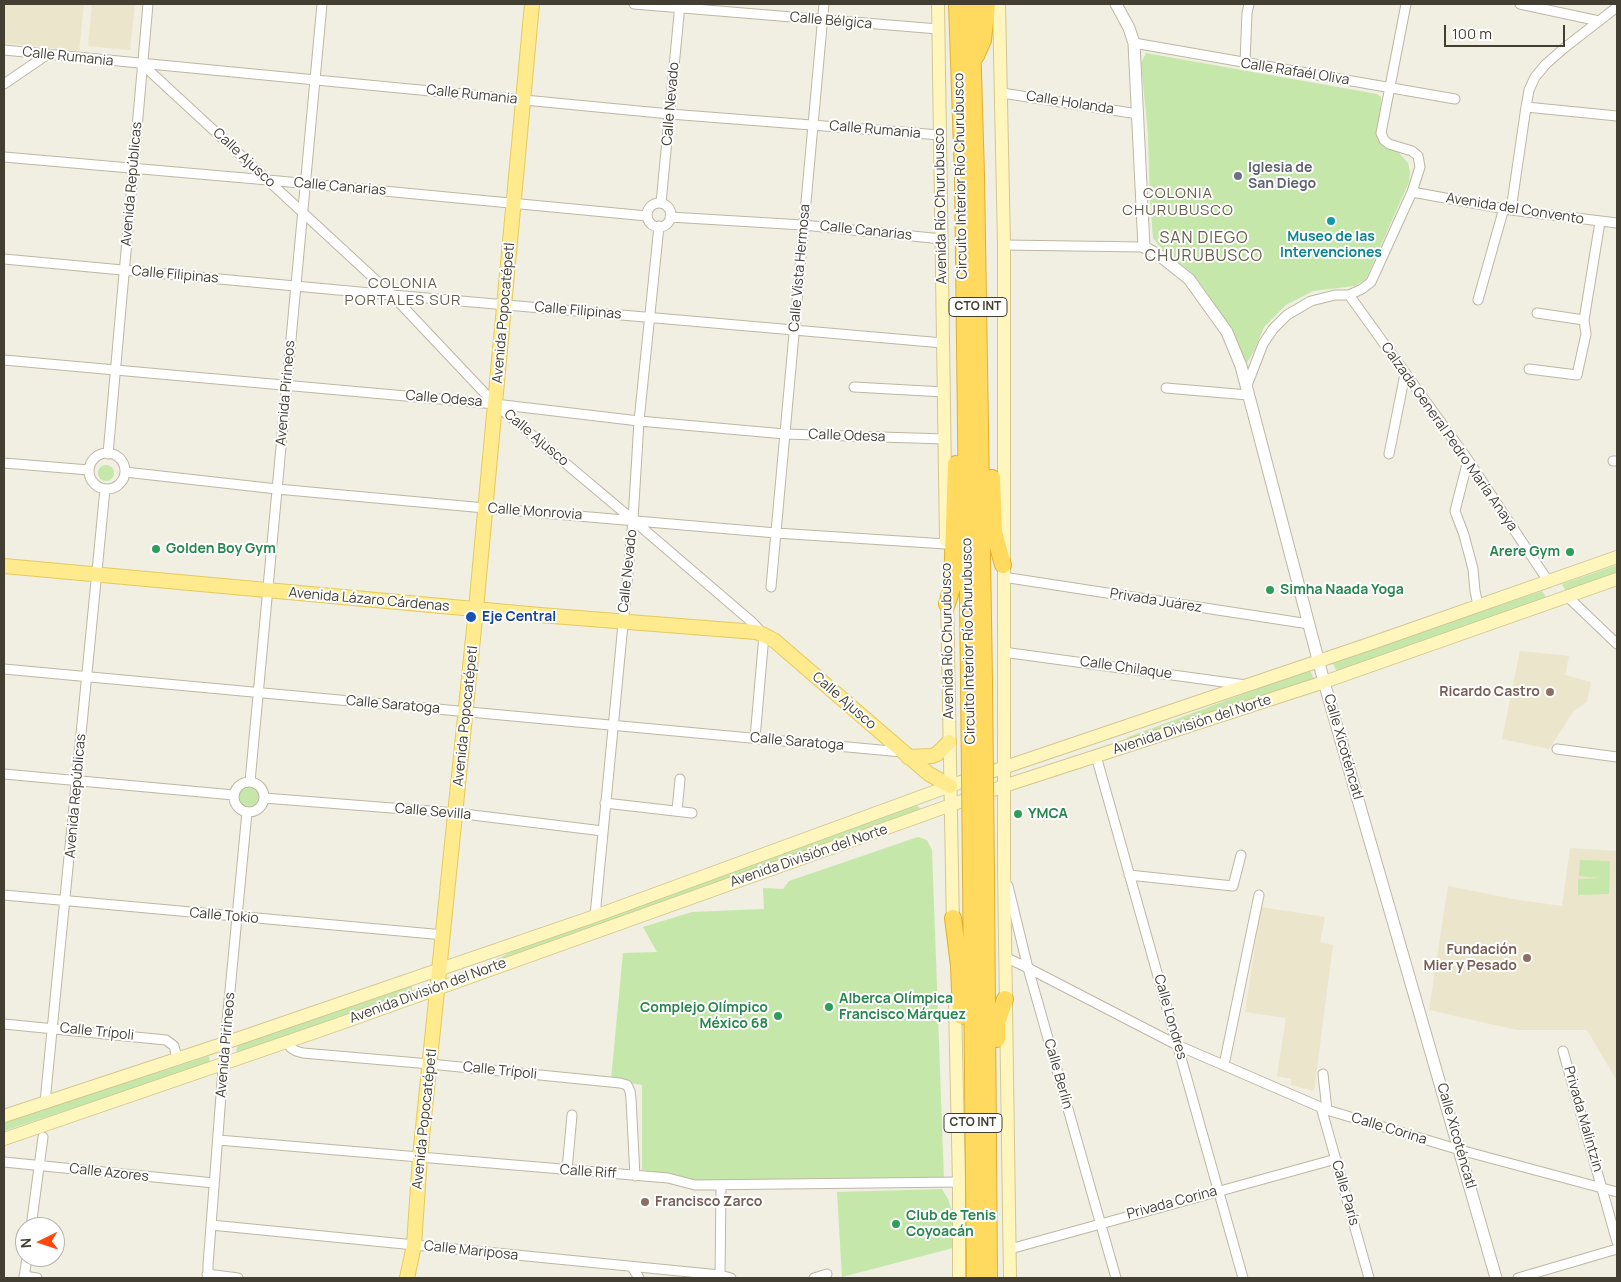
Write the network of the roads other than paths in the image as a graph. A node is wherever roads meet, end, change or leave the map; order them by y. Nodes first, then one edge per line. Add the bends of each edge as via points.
1 (148, 4) edge
2 (322, 4) edge
3 (532, 4) edge
4 (634, 4) edge
5 (824, 4) edge
6 (938, 4) edge
7 (946, 4) edge
8 (957, 4) edge
9 (971, 4) edge
10 (987, 4) edge
11 (999, 4) edge
12 (1116, 4) edge
13 (1249, 4) edge
14 (1406, 4) edge
15 (1520, 4) edge
16 (680, 6) edge
17 (1617, 7) edge
18 (822, 20) junction
19 (1599, 21) junction
20 (938, 29) junction
21 (1134, 43) junction
22 (4, 50) edge
23 (48, 54) junction
24 (966, 62) junction
25 (1245, 63) junction
26 (143, 65) junction
27 (315, 80) junction
28 (4, 84) edge
29 (1389, 87) junction
30 (1002, 92) junction
31 (524, 100) junction
32 (1455, 100) dead end
33 (1526, 107) junction
34 (670, 114) junction
35 (1138, 114) junction
36 (1617, 116) edge
37 (813, 125) junction
38 (940, 135) junction
39 (4, 156) edge
40 (133, 168) junction
41 (268, 180) junction
42 (306, 183) junction
43 (1412, 192) junction
44 (514, 203) junction
45 (661, 203) junction
46 (1508, 209) junction
47 (303, 212) junction
48 (647, 216) junction
49 (670, 217) junction
50 (1600, 222) junction
51 (1617, 223) edge
52 (803, 225) junction
53 (659, 226) junction
54 (942, 239) junction
55 (1004, 245) junction
56 (1144, 247) junction
57 (4, 259) edge
58 (125, 270) junction
59 (296, 286) junction
60 (392, 295) junction
61 (1349, 295) junction
62 (1478, 300) dead end
63 (505, 305) junction
64 (1537, 313) dead end
65 (649, 317) junction
66 (1584, 320) junction
67 (794, 329) junction
68 (943, 343) junction
69 (964, 358) junction
70 (4, 360) edge
71 (1529, 369) dead end
72 (116, 370) junction
73 (1405, 374) junction
74 (287, 386) junction
75 (854, 387) dead end
76 (1166, 388) dead end
77 (1247, 391) junction
78 (944, 392) junction
79 (495, 404) junction
80 (979, 410) junction
81 (639, 421) junction
82 (785, 434) junction
83 (945, 439) junction
84 (108, 454) junction
85 (1390, 454) dead end
86 (1468, 460) junction
87 (4, 463) edge
88 (89, 470) junction
89 (125, 472) junction
90 (105, 489) junction
91 (277, 489) junction
92 (485, 508) junction
93 (633, 520) junction
94 (776, 533) junction
95 (946, 544) junction
96 (1617, 557) edge
97 (4, 566) edge
98 (1003, 571) junction
99 (96, 574) junction
100 (1617, 580) edge
101 (1548, 581) junction
102 (771, 587) dead end
103 (268, 590) junction
104 (1568, 597) junction
105 (947, 604) junction
106 (1478, 605) junction
107 (476, 610) junction
108 (623, 622) junction
109 (1309, 624) junction
110 (764, 635) junction
111 (1617, 644) edge
112 (1003, 652) junction
113 (1319, 661) junction
114 (4, 669) edge
115 (88, 676) junction
116 (977, 680) junction
117 (1324, 682) junction
118 (1249, 685) junction
119 (258, 692) junction
120 (466, 711) junction
121 (613, 725) junction
122 (755, 738) junction
123 (1004, 739) junction
124 (949, 746) junction
125 (1558, 749) dead end
126 (905, 754) junction
127 (1096, 756) junction
128 (1617, 756) edge
129 (1004, 769) junction
130 (4, 774) edge
131 (680, 779) dead end
132 (77, 780) junction
133 (250, 782) junction
134 (950, 786) junction
135 (1004, 786) junction
136 (234, 795) junction
137 (264, 798) junction
138 (606, 804) junction
139 (950, 806) junction
140 (677, 811) junction
141 (247, 812) junction
142 (456, 813) junction
143 (692, 813) dead end
144 (951, 830) junction
145 (602, 831) junction
146 (1004, 833) junction
147 (991, 839) junction
148 (967, 840) junction
149 (1004, 847) junction
150 (951, 852) junction
151 (1241, 855) dead end
152 (1004, 870) junction
153 (1129, 875) junction
154 (978, 876) junction
155 (4, 895) edge
156 (1259, 896) dead end
157 (66, 901) junction
158 (595, 916) junction
159 (237, 917) junction
160 (952, 918) junction
161 (444, 935) junction
162 (512, 944) junction
163 (1005, 957) junction
164 (440, 968) junction
165 (1028, 968) junction
166 (473, 975) junction
167 (438, 988) junction
168 (1005, 999) junction
169 (4, 1024) edge
170 (52, 1027) junction
171 (287, 1041) junction
172 (225, 1043) junction
173 (1178, 1045) junction
174 (1563, 1051) dead end
175 (177, 1058) junction
176 (1226, 1061) junction
177 (224, 1063) junction
178 (430, 1064) junction
179 (1323, 1074) dead end
180 (973, 1083) junction
181 (45, 1102) junction
182 (1324, 1109) junction
183 (572, 1115) dead end
184 (4, 1116) edge
185 (43, 1138) dead end
186 (4, 1139) edge
187 (218, 1140) junction
188 (1460, 1150) junction
189 (420, 1157) junction
190 (1336, 1159) junction
191 (4, 1162) edge
192 (40, 1166) junction
193 (988, 1167) junction
194 (567, 1170) junction
195 (635, 1176) junction
196 (959, 1182) junction
197 (214, 1183) junction
198 (721, 1186) junction
199 (1603, 1188) junction
200 (1219, 1190) junction
201 (1617, 1192) edge
202 (32, 1217) edge
203 (1100, 1223) junction
204 (211, 1225) junction
205 (1617, 1242) edge
206 (414, 1245) junction
207 (1010, 1249) junction
208 (1617, 1249) edge
209 (632, 1267) junction
210 (827, 1274) dead end
211 (720, 1275) junction
212 (208, 1276) edge
213 (24, 1277) edge
214 (37, 1278) edge
215 (238, 1278) edge
216 (407, 1278) edge
217 (639, 1278) edge
218 (731, 1278) edge
219 (814, 1278) edge
220 (959, 1278) edge
221 (975, 1278) edge
222 (989, 1278) edge
223 (1010, 1278) edge
224 (1116, 1278) edge
225 (1243, 1278) edge
226 (1369, 1278) edge
227 (1496, 1278) edge
228 (1518, 1278) edge

1 - 26 street, Avenida Repúblicas
2 - 27 street, Avenida Pirineos
3 - 31 main road, Avenida Popocatépetl
4 - 16 street, Calle Bélgica
5 - 18 street, Calle Vista Hermosa
6 - 20 main road, Avenida Río Churubusco / CTO INT
7 - 24 highway via 947,29
8 - 24 highway, Circuito Interior Río Churubusco / CTO INT
9 - 24 highway, Circuito Interior Río Churubusco / CTO INT
10 - 24 highway via 983,40
11 - 30 main road, CTO INT
12 - 21 street
13 - 25 street
14 - 29 street
15 - 19 street
16 - 18 street, Calle Bélgica
16 - 34 street, Calle Nevado
17 - 19 street
18 - 20 street, Calle Bélgica
18 - 37 street, Calle Vista Hermosa
19 - 33 street via 1546,64 1529,90
20 - 38 main road, Avenida Río Churubusco / CTO INT
21 - 25 street, Calle Rafaél Oliva
21 - 35 street
22 - 23 street, Calle Rumania
23 - 26 street, Calle Rumania
23 - 28 street
24 - 69 highway, Circuito Interior Río Churubusco / CTO INT via 962,168
24 - 80 highway, Circuito Interior Río Churubusco / CTO INT
25 - 29 street, Calle Rafaél Oliva
26 - 27 street, Calle Rumania
26 - 40 street, Avenida Repúblicas
26 - 41 street, Calle Ajusco
27 - 31 street, Calle Rumania
27 - 42 street, Avenida Pirineos
29 - 32 street, Calle Rafaél Oliva
29 - 43 street via 1381,133 1387,142 1418,156 1420,167
30 - 35 street, Calle Holanda
30 - 55 main road, CTO INT
31 - 34 street, Calle Rumania
31 - 44 main road, Avenida Popocatépetl
33 - 36 street
33 - 46 street
34 - 37 street, Calle Rumania
34 - 45 street, Calle Nevado
35 - 56 street
37 - 38 street, Calle Rumania
37 - 52 street, Calle Vista Hermosa
38 - 54 main road, Avenida Río Churubusco / CTO INT
39 - 40 street, Calle Canarias
40 - 41 street, Calle Canarias
40 - 58 street, Avenida Repúblicas
41 - 42 street, Calle Canarias
41 - 47 street, Calle Ajusco
42 - 44 street, Calle Canarias
42 - 47 street, Avenida Pirineos
43 - 46 street, Avenida del Convento
43 - 61 street via 1374,277 1366,286
44 - 48 street, Calle Canarias
44 - 63 main road, Avenida Popocatépetl
45 - 48 street via 651,206
45 - 49 street via 668,208
46 - 50 street, Avenida del Convento
46 - 62 street
47 - 59 street, Avenida Pirineos
47 - 60 street, Calle Ajusco
48 - 53 street via 651,224
49 - 52 street, Calle Canarias
49 - 53 street via 665,225
50 - 51 street, Avenida del Convento
50 - 66 street
52 - 54 street, Calle Canarias
52 - 67 street, Calle Vista Hermosa
53 - 65 street, Calle Nevado
54 - 68 main road, Avenida Río Churubusco / CTO INT
55 - 56 street
55 - 98 main road, CTO INT
56 - 77 street, Calle Xicoténcatl via 1189,279 1227,332
57 - 58 street, Calle Filipinas
58 - 59 street, Calle Filipinas
58 - 72 street, Avenida Repúblicas
59 - 60 street, Calle Filipinas
59 - 74 street, Avenida Pirineos
60 - 63 street, Calle Filipinas
60 - 79 street, Calle Ajusco
61 - 73 street, Calzada General Pedro María Anaya
61 - 77 street via 1311,301 1279,322 1263,344
63 - 65 street, Calle Filipinas
63 - 79 main road, Avenida Popocatépetl
64 - 66 street
65 - 67 street, Calle Filipinas
65 - 81 street, Calle Nevado
66 - 71 street via 1586,334 1577,375
67 - 68 street, Calle Filipinas
67 - 82 street, Calle Vista Hermosa
68 - 78 main road, Avenida Río Churubusco / CTO INT
69 - 105 highway via 955,402 952,588
69 - 116 highway, Circuito Interior Río Churubusco / CTO INT
70 - 72 street, Calle Odesa
72 - 74 street, Calle Odesa
72 - 84 street, Avenida Repúblicas
73 - 85 street
73 - 86 street, Calzada General Pedro María Anaya
74 - 79 street, Calle Odesa
74 - 91 street, Avenida Pirineos
75 - 78 street
76 - 77 street
77 - 109 street, Calle Xicoténcatl
78 - 83 main road, Avenida Río Churubusco / CTO INT
79 - 81 street, Calle Odesa
79 - 92 main road, Avenida Popocatépetl
79 - 93 street, Calle Ajusco
80 - 98 highway via 989,429 994,532
80 - 116 highway, Circuito Interior Río Churubusco / CTO INT
81 - 82 street, Calle Odesa
81 - 93 street, Calle Nevado
82 - 83 street, Calle Odesa
82 - 94 street, Calle Vista Hermosa
83 - 95 main road, Avenida Río Churubusco / CTO INT
84 - 88 street via 98,456
84 - 89 street via 122,462
86 - 101 street, Calzada General Pedro María Anaya
86 - 106 street via 1455,512 1473,569
87 - 88 street
88 - 90 street via 92,481
89 - 90 street via 121,483
89 - 91 street, Calle Monrovia
90 - 99 street, Avenida Repúblicas
91 - 92 street, Calle Monrovia
91 - 103 street, Avenida Pirineos
92 - 93 street, Calle Monrovia
92 - 107 main road, Avenida Popocatépetl
93 - 94 street, Calle Monrovia
93 - 108 street, Calle Nevado
93 - 110 street, Calle Ajusco
94 - 95 street, Calle Monrovia
94 - 102 street, Calle Vista Hermosa
95 - 105 main road, Avenida Río Churubusco / CTO INT
96 - 101 main road, Avenida División del Norte
97 - 99 main road, Avenida Lázaro Cárdenas
98 - 109 street, Privada Juárez
98 - 112 main road, CTO INT
99 - 103 main road, Avenida Lázaro Cárdenas
99 - 115 street, Avenida Repúblicas
100 - 104 main road, Avenida División del Norte
101 - 106 main road, Avenida División del Norte
103 - 107 main road, Avenida Lázaro Cárdenas
103 - 119 street, Avenida Pirineos
104 - 111 street
104 - 117 main road, Avenida División del Norte
105 - 124 main road, Avenida Río Churubusco / CTO INT
106 - 113 main road, Avenida División del Norte
107 - 108 main road, Avenida Lázaro Cárdenas
107 - 120 main road, Avenida Popocatépetl
108 - 110 main road, Avenida Lázaro Cárdenas
108 - 121 street, Calle Nevado
109 - 113 street, Calle Xicoténcatl
110 - 122 street
110 - 126 main road, Calle Ajusco via 775,641
112 - 118 street, Calle Chilaque
112 - 123 main road, CTO INT
113 - 117 street, Calle Xicoténcatl
113 - 118 main road, Avenida División del Norte
114 - 115 street, Calle Saratoga
115 - 119 street, Calle Saratoga
115 - 132 street, Avenida Repúblicas
116 - 154 highway, Circuito Interior Río Churubusco / CTO INT, bridge
117 - 127 main road, Avenida División del Norte
117 - 188 street, Calle Xicoténcatl
118 - 129 main road, Avenida División del Norte
119 - 120 street, Calle Saratoga
119 - 133 street, Avenida Pirineos
120 - 121 street, Calle Saratoga
120 - 142 main road, Avenida Popocatépetl
121 - 122 street, Calle Saratoga
121 - 138 street, Calle Nevado
122 - 126 street, Calle Saratoga
123 - 124 main road via 992,748 960,756
123 - 129 main road, CTO INT
124 - 126 main road via 932,756
124 - 134 main road, Avenida Río Churubusco / CTO INT
125 - 128 street
126 - 134 main road, Calle Ajusco via 932,777
127 - 135 main road, Avenida División del Norte
127 - 153 street, Calle Londres
129 - 134 main road, Avenida División del Norte
129 - 135 main road, CTO INT
130 - 132 street
131 - 140 street
132 - 136 street
132 - 157 street, Avenida Repúblicas
133 - 136 street via 238,787
133 - 137 street via 260,788
134 - 139 main road, Avenida Río Churubusco / CTO INT
134 - 158 main road, Avenida División del Norte
135 - 139 main road, Avenida División del Norte
135 - 146 main road, CTO INT
136 - 141 street via 239,808
137 - 141 street via 256,810
137 - 142 street, Calle Sevilla
138 - 140 street
138 - 145 street, Calle Nevado
139 - 144 main road, Avenida Río Churubusco / CTO INT
139 - 166 main road, Avenida División del Norte
140 - 143 street
141 - 159 street, Avenida Pirineos
142 - 145 street, Calle Sevilla
142 - 161 main road, Avenida Popocatépetl
144 - 148 main road
144 - 150 main road, Avenida Río Churubusco / CTO INT
145 - 158 street, Calle Nevado
146 - 147 main road
146 - 149 main road, CTO INT
147 - 148 main road
147 - 149 main road
148 - 150 main road
149 - 152 main road, CTO INT
150 - 160 main road, Avenida Río Churubusco / CTO INT
151 - 153 street via 1233,886
152 - 163 main road, CTO INT
152 - 165 street, Calle Berlín
153 - 173 street, Calle Londres
154 - 180 highway, Circuito Interior Río Churubusco / CTO INT
154 - 193 highway, Circuito Interior Río Churubusco / CTO INT
155 - 157 street, Calle Tokio
156 - 176 street
157 - 159 street, Calle Tokio
157 - 170 street, Avenida Repúblicas
158 - 162 main road, Avenida División del Norte
159 - 161 street, Calle Tokio
159 - 172 street, Avenida Pirineos
160 - 180 highway via 959,965 963,1059
160 - 196 main road, Avenida Río Churubusco / CTO INT
161 - 164 main road, Avenida Popocatépetl
162 - 164 main road, Avenida División del Norte
162 - 166 main road via 508,949 466,965 465,970
163 - 165 street, Calle Corina
163 - 168 main road, CTO INT
164 - 167 main road, Avenida Popocatépetl
164 - 172 main road, Avenida División del Norte
165 - 173 street, Calle Corina
165 - 203 street, Calle Berlín
166 - 167 main road, Avenida División del Norte
167 - 171 main road, Avenida División del Norte
167 - 178 main road, Avenida Popocatépetl
168 - 193 highway via 997,1023 998,1144
168 - 207 main road, CTO INT
169 - 170 street, Calle Trípoli
170 - 175 street, Calle Trípoli via 166,1040 174,1046
170 - 181 street, Avenida Repúblicas
171 - 177 main road, Avenida División del Norte
171 - 178 street, Calle Trípoli via 291,1048 303,1053
172 - 175 main road, Avenida División del Norte
172 - 177 street, Avenida Pirineos
173 - 176 street, Calle Corina
173 - 200 street, Calle Londres
174 - 199 street, Privada Malintzin
175 - 181 main road, Avenida División del Norte
176 - 182 street, Calle Corina
177 - 186 main road, Avenida División del Norte
177 - 187 street, Avenida Pirineos
178 - 189 main road, Avenida Popocatépetl
178 - 195 street, Calle Trípoli via 627,1085 632,1099
179 - 182 street, Calle París
180 - 221 highway, Circuito Interior Río Churubusco / CTO INT
181 - 184 main road, Avenida División del Norte
182 - 188 street, Calle Corina
182 - 190 street, Calle París
183 - 194 street
185 - 192 street
187 - 189 street, Calle Riff
187 - 197 street, Avenida Pirineos
188 - 199 street, Calle Corina
188 - 227 street, Calle Xicoténcatl
189 - 194 street, Calle Riff
189 - 206 main road, Avenida Popocatépetl
190 - 200 street, Privada Corina
190 - 226 street, Calle París
191 - 192 street, Calle Azores
192 - 197 street, Calle Azores
192 - 202 street
193 - 222 highway, Circuito Interior Río Churubusco / CTO INT
194 - 195 street, Calle Riff
195 - 198 street, Calle Riff
196 - 198 street, Calle Riff
196 - 220 main road, Avenida Río Churubusco / CTO INT
197 - 204 street, Avenida Pirineos
198 - 211 street
199 - 201 street, Calle Corina
199 - 205 street, Privada Malintzin
200 - 203 street, Privada Corina
200 - 225 street, Calle Londres
203 - 207 street, Privada Corina
203 - 224 street, Calle Berlín
204 - 206 street, Calle Mariposa
204 - 212 street, Avenida Pirineos
206 - 209 street, Calle Mariposa
206 - 216 main road, Avenida Popocatépetl
207 - 223 main road, CTO INT
208 - 228 street
209 - 211 street, Calle Mariposa
209 - 217 street
210 - 219 street
211 - 218 street, Calle Mariposa
212 - 215 street
213 - 214 street

